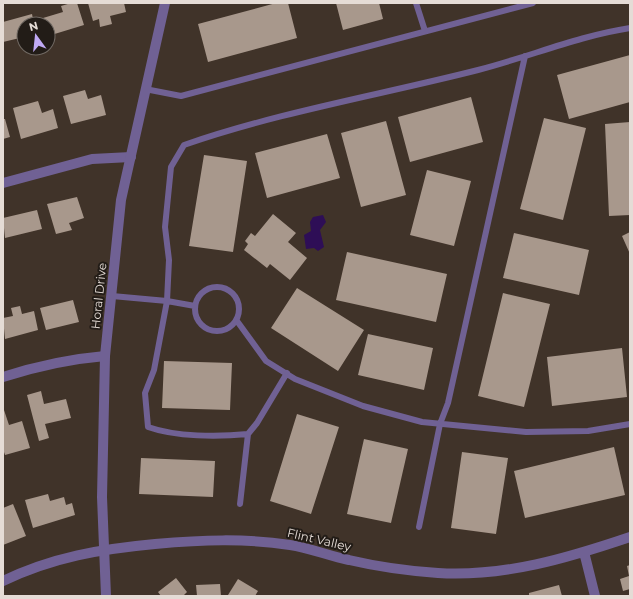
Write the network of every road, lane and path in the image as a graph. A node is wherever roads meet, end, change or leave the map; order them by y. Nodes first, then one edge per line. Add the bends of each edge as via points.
1 (165, 3) edge
2 (416, 3) edge
3 (533, 3) edge
4 (630, 28) edge
5 (425, 31) junction
6 (525, 56) junction
7 (145, 89) junction
8 (131, 157) junction
9 (3, 183) edge
10 (112, 296) junction
11 (167, 301) junction
12 (195, 306) junction
13 (237, 321) junction
14 (105, 356) junction
15 (286, 373) junction
16 (3, 377) edge
17 (440, 424) junction
18 (630, 424) edge
19 (248, 434) junction
20 (240, 504) dead end
21 (419, 527) dead end
22 (630, 537) edge
23 (104, 549) junction
24 (584, 552) junction
25 (3, 581) edge
26 (106, 596) edge
27 (595, 596) edge

1 - 7 street, Horal Drive
2 - 5 lane
3 - 5 lane
4 - 6 lane via 602,32
5 - 7 lane via 181,96
6 - 11 lane via 480,70 229,130 184,145 170,167 166,227 169,260
6 - 17 lane via 448,403
7 - 8 street, Horal Drive
8 - 9 street via 72,163
8 - 10 street, Horal Drive via 122,200
10 - 11 lane
10 - 14 street, Horal Drive
11 - 12 lane
11 - 19 lane via 154,370 145,393 148,427 164,433 232,436
12 - 13 lane via 195,315 199,323 214,332 223,331
12 - 13 lane via 204,291 212,287 225,288 236,296 239,304
13 - 15 lane via 266,361
14 - 16 street via 37,366
14 - 23 street, Horal Drive via 102,490
15 - 17 lane via 363,406 422,422
15 - 19 lane
17 - 18 lane via 526,432 588,431
17 - 21 lane
19 - 20 lane
22 - 24 street, Flint Valley
23 - 24 street, Flint Valley via 190,541 254,541 292,546 394,569 440,573 486,572 515,568
23 - 25 street, Flint Valley via 54,561
23 - 26 street, Horal Drive
24 - 27 street

